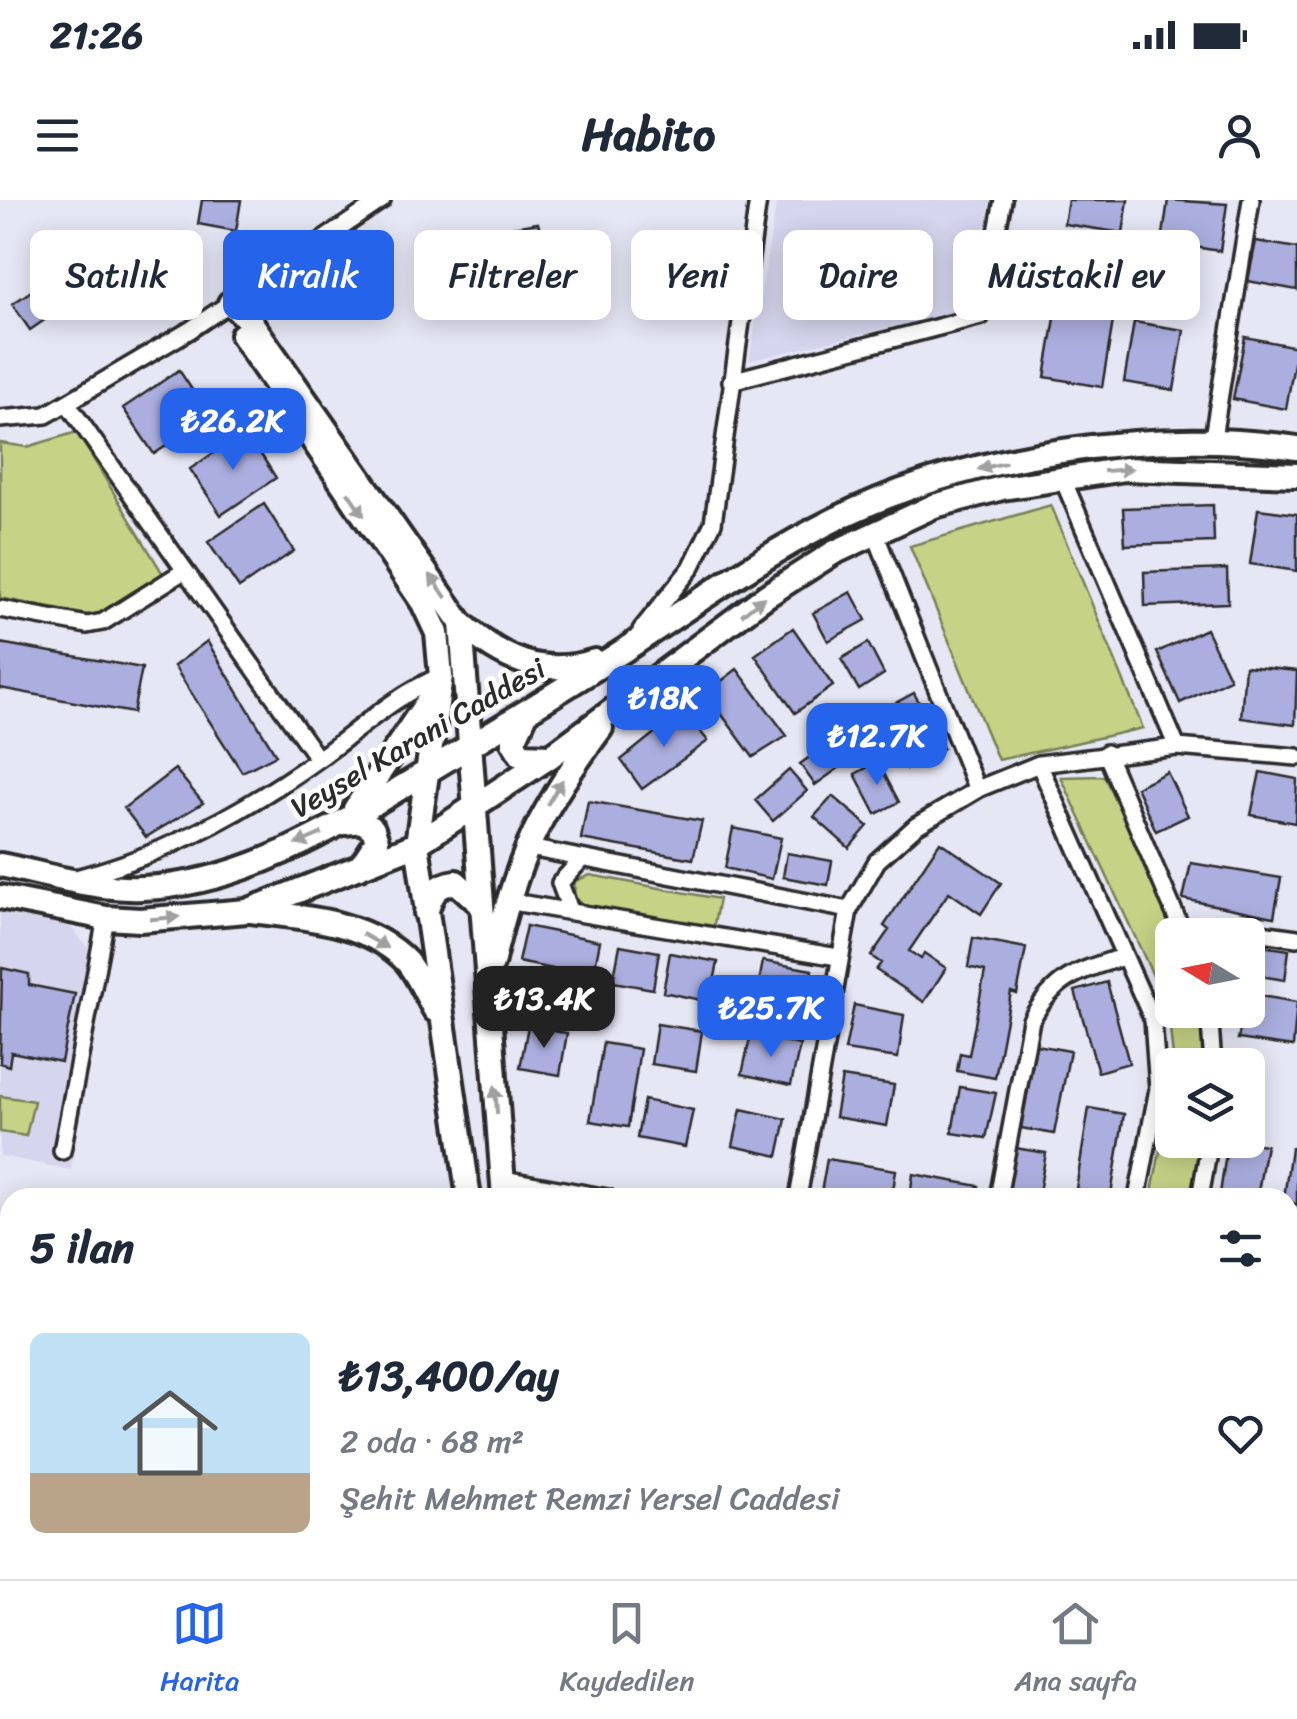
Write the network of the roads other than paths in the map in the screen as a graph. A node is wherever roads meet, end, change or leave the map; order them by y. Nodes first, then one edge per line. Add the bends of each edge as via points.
1 (382, 200) edge
2 (758, 200) edge
3 (1003, 200) edge
4 (1251, 200) edge
5 (338, 230) edge
6 (223, 307) edge
7 (236, 320) edge
8 (249, 320) edge
9 (731, 381) junction
10 (67, 403) junction
11 (0, 419) edge
12 (1212, 444) junction
13 (1297, 448) edge
14 (1297, 475) edge
15 (1062, 477) junction
16 (876, 533) junction
17 (184, 571) junction
18 (0, 610) edge
19 (460, 623) junction
20 (617, 654) junction
21 (441, 676) junction
22 (614, 710) junction
23 (527, 711) junction
24 (473, 747) junction
25 (1176, 747) junction
26 (1106, 753) junction
27 (551, 756) junction
28 (1297, 757) edge
29 (318, 759) junction
30 (1039, 764) junction
31 (424, 774) junction
32 (976, 790) junction
33 (473, 810) junction
34 (344, 824) junction
35 (417, 844) junction
36 (524, 846) junction
37 (581, 860) junction
38 (0, 865) edge
39 (360, 867) junction
40 (72, 880) junction
41 (0, 897) edge
42 (506, 901) junction
43 (479, 903) junction
44 (570, 910) junction
45 (849, 910) junction
46 (247, 911) junction
47 (426, 913) junction
48 (106, 918) junction
49 (1178, 918) edge
50 (1265, 934) edge
51 (1297, 938) edge
52 (838, 957) junction
53 (1123, 957) junction
54 (487, 982) junction
55 (440, 1018) junction
56 (62, 1150) dead end
57 (1207, 1158) edge
58 (467, 1188) edge
59 (503, 1188) edge
60 (800, 1188) edge
61 (1000, 1188) edge
62 (1139, 1188) edge
63 (1202, 1188) edge

1 - 5 street
2 - 9 street
3 - 9 street via 980,316
4 - 12 street
6 - 10 street
7 -> 21 main road via 423,603 436,633
19 -> 8 main road
9 - 20 street via 713,523 663,608
10 - 11 street via 46,416
10 - 17 street
12 - 13 main road, Veysel Karani Caddesi
12 -> 20 main road, Veysel Karani Caddesi via 1059,450 933,480 784,547
15 -> 14 main road via 1142,469
15 - 16 main road via 934,506
15 - 25 street
22 -> 16 main road via 766,596
16 - 32 street
17 - 18 street via 87,626
17 - 29 street
19 - 20 main road via 487,646 549,670
19 - 24 main road
20 - 23 main road, Veysel Karani Caddesi
21 - 29 street via 410,689
21 - 31 main road
21 - 34 main road
22 - 27 main road
36 -> 22 main road via 554,790
23 - 24 main road, Veysel Karani Caddesi
23 - 27 main road via 513,742 521,755
24 - 31 main road, Veysel Karani Caddesi
24 - 33 main road
25 - 26 street
25 - 28 street
26 - 30 street
26 - 49 street
27 - 33 main road
29 - 40 street via 166,850
30 - 32 street
30 - 53 street
31 - 34 main road, Veysel Karani Caddesi
31 - 35 main road
32 - 45 street via 916,826 877,862
33 - 35 main road
33 - 43 main road
34 - 39 main road via 362,822 373,829 377,841
34 -> 40 main road, Veysel Karani Caddesi via 244,868 193,881 141,888
35 - 39 main road
35 - 47 main road
36 - 37 street
36 - 42 main road
37 - 44 street via 560,884
37 - 45 street
38 - 40 main road, Veysel Karani Caddesi
39 - 46 main road
41 - 48 main road
42 - 44 street
42 - 54 main road
43 - 47 main road via 456,882 442,884
43 - 54 main road
44 - 52 street
45 - 52 street
48 -> 46 main road
46 -> 55 main road via 342,926 377,940 407,962
47 - 55 main road
48 - 56 street
50 - 51 street
52 - 60 street
53 - 61 street via 1069,974 1031,1020
53 - 62 street via 1153,1020 1158,1089
59 -> 54 main road
55 - 58 main road
57 - 63 street

